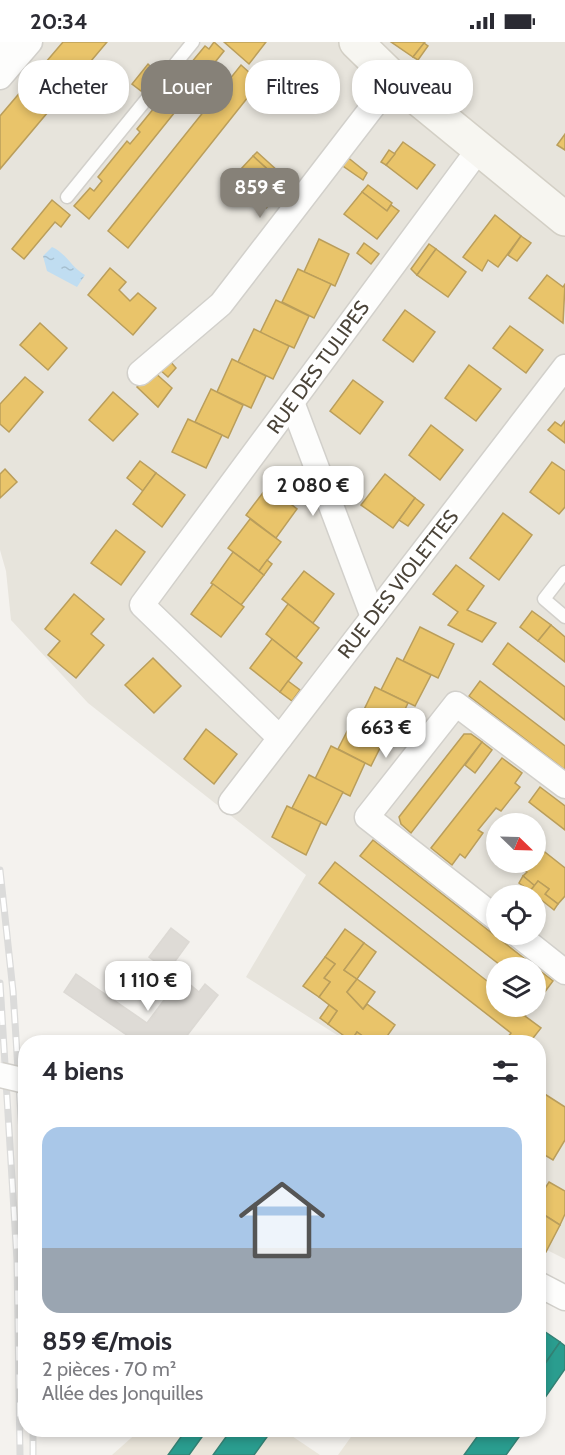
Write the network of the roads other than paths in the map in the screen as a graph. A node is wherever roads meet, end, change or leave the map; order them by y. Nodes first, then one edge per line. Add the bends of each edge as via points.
1 (4, 42) edge
2 (30, 42) edge
3 (193, 42) edge
4 (356, 42) edge
5 (0, 47) edge
6 (374, 60) edge
7 (0, 77) edge
8 (367, 114) edge
9 (436, 114) edge
10 (479, 149) junction
11 (67, 197) dead end
12 (565, 219) edge
13 (565, 367) edge
14 (140, 374) dead end
15 (292, 402) junction
16 (565, 572) edge
17 (373, 616) junction
18 (565, 617) edge
19 (280, 738) junction
20 (565, 786) edge
21 (231, 802) dead end
22 (486, 910) edge
23 (532, 945) edge
24 (565, 972) edge
25 (0, 1075) edge
26 (18, 1079) edge
27 (546, 1288) edge
28 (565, 1298) edge

1 - 5 street
2 - 7 street
3 - 11 lane
4 - 6 main road
8 - 14 street via 221,304
9 - 10 main road
10 - 12 main road
10 - 15 street, RUE DES TULIPES
13 - 17 street, RUE DES VIOLETTES
15 - 17 street
15 - 19 street, RUE DES TULIPES via 142,605
16 - 18 lane via 544,599
17 - 19 street, RUE DES VIOLETTES
19 - 21 street, RUE DES VIOLETTES
20 - 22 street via 456,704 367,817
23 - 24 street
25 - 26 street, bridge
27 - 28 street

